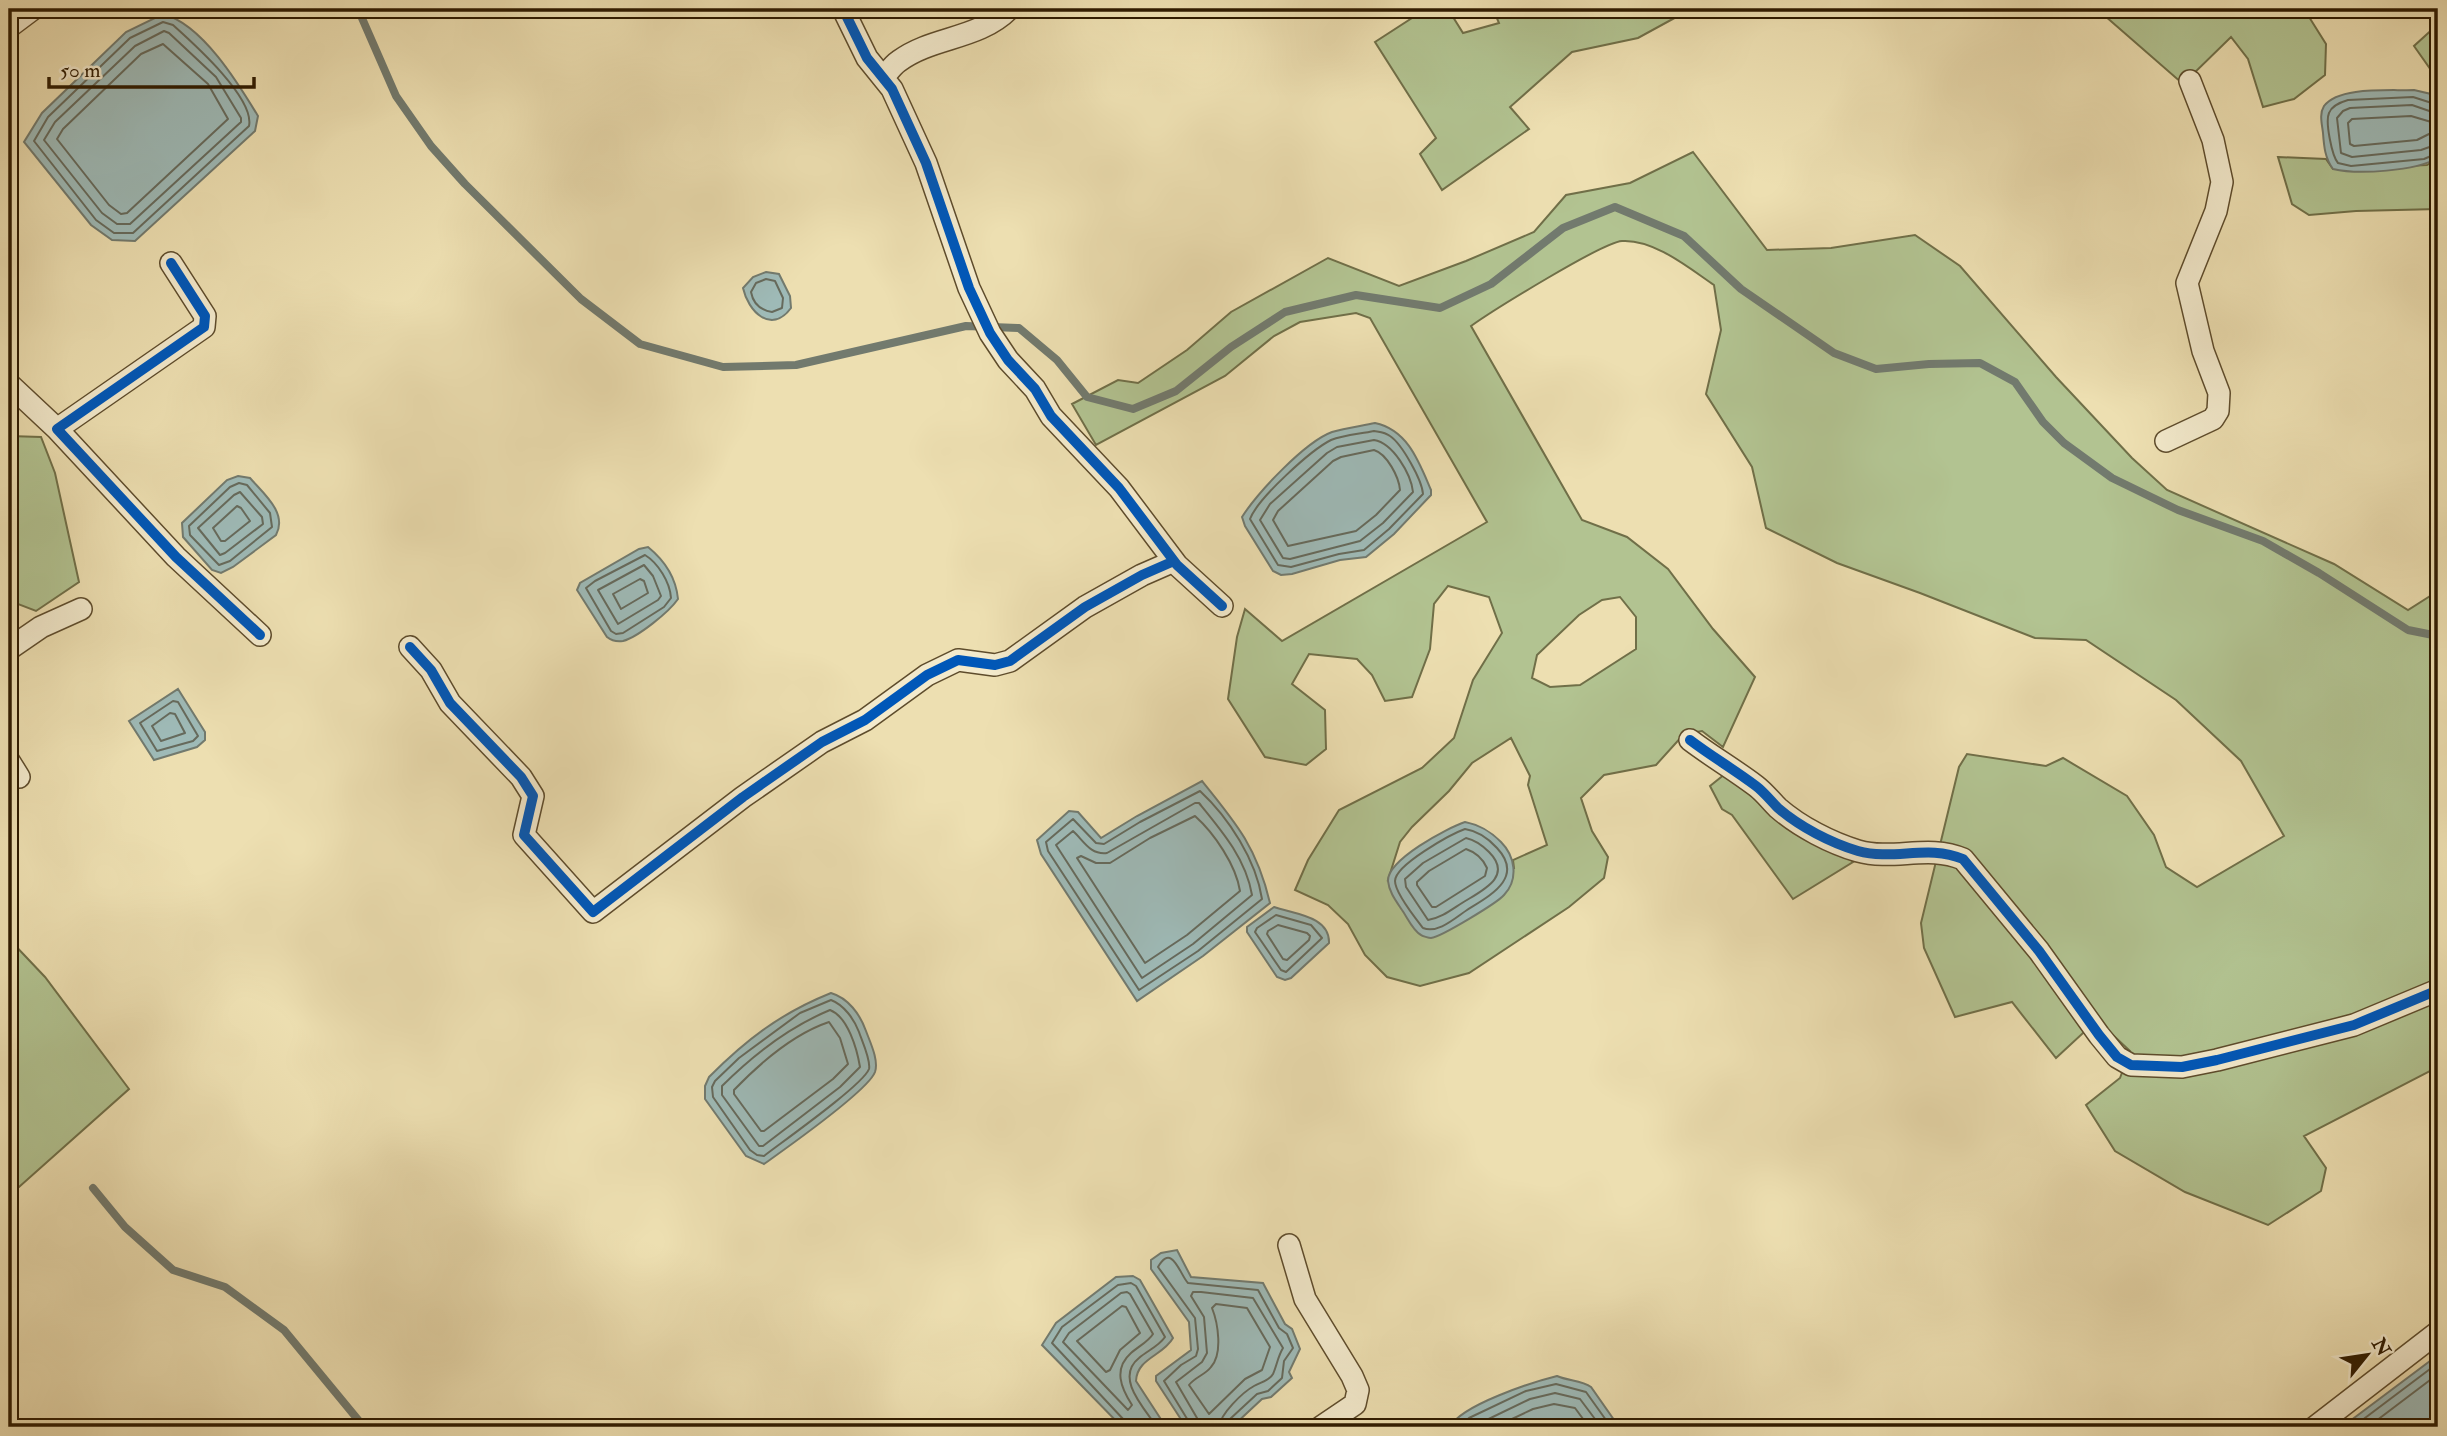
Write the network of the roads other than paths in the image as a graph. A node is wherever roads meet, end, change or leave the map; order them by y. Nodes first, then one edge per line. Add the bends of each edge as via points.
1 (33, 9) edge
2 (843, 9) edge
3 (1009, 9) edge
4 (9, 27) edge
5 (884, 77) junction
6 (2190, 81) dead end
7 (171, 263) dead end
8 (9, 384) edge
9 (57, 429) junction
10 (2166, 441) dead end
11 (1174, 561) junction
12 (1222, 606) dead end
13 (81, 609) dead end
14 (260, 635) dead end
15 (410, 648) dead end
16 (9, 649) edge
17 (1690, 740) dead end
18 (2438, 990) edge
19 (1289, 1245) dead end
20 (2438, 1332) edge
21 (1321, 1427) edge
22 (2315, 1427) edge

1 - 4 street
2 - 5 street via 867,58
3 - 5 street via 982,28 918,50
5 - 11 street via 926,163 969,288 990,333 1052,416 1119,488
6 - 10 street via 2213,140 2222,182 2216,211 2187,283 2219,403 2213,419
7 - 9 street via 205,316 204,327
8 - 9 street
9 - 14 street via 176,557
11 - 12 street
11 - 15 street via 1085,607 1010,661 995,665 958,660 927,675 743,797 593,912 524,835 533,796 522,777 450,703 431,670
13 - 16 street via 41,626
17 - 18 street via 1758,787 1779,809 1827,838 1859,851 1896,855 1947,852 1963,859 2039,951 2099,1035 2117,1057 2131,1065 2182,1067 2217,1060 2354,1025
19 - 21 street via 1305,1299 1358,1390 1356,1404
20 - 22 street

